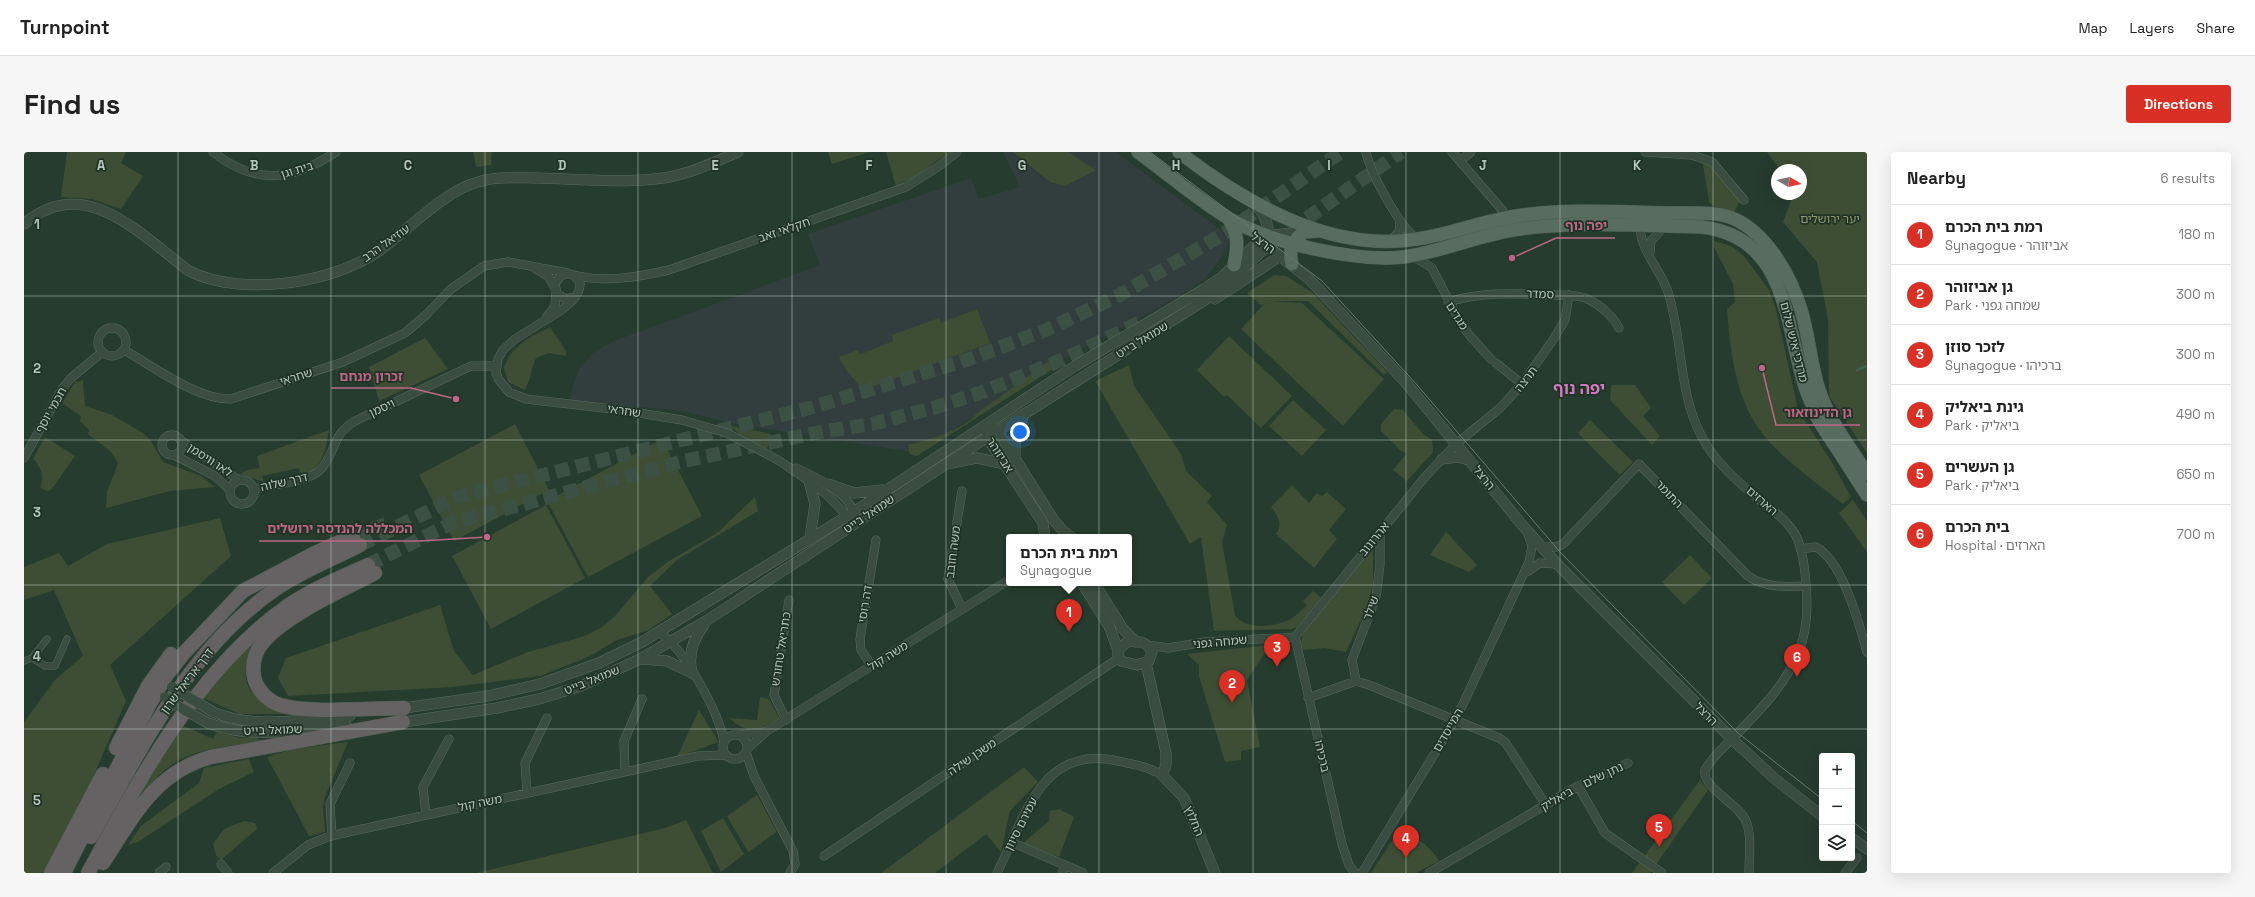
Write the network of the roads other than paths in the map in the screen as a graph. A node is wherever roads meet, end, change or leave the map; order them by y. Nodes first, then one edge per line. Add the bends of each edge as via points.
1 (213, 152) edge
2 (336, 152) edge
3 (738, 152) edge
4 (957, 152) edge
5 (1138, 152) edge
6 (1179, 152) edge
7 (1366, 152) edge
8 (1452, 152) edge
9 (1471, 152) edge
10 (1645, 152) edge
11 (1460, 161) junction
12 (1744, 200) dead end
13 (1256, 205) junction
14 (1652, 213) junction
15 (1506, 217) junction
16 (1228, 218) junction
17 (1400, 221) junction
18 (24, 224) edge
19 (1640, 226) junction
20 (1664, 226) junction
21 (1327, 231) junction
22 (1304, 232) junction
23 (1496, 233) junction
24 (1417, 239) junction
25 (1265, 240) junction
26 (1390, 241) junction
27 (1440, 248) junction
28 (1288, 250) junction
29 (1412, 256) junction
30 (1650, 256) junction
31 (520, 264) junction
32 (1292, 264) joint
33 (1234, 265) junction
34 (1432, 268) junction
35 (571, 274) junction
36 (599, 279) junction
37 (556, 290) junction
38 (576, 295) junction
39 (1569, 295) junction
40 (1448, 302) junction
41 (1175, 319) junction
42 (541, 323) junction
43 (1619, 328) dead end
44 (124, 350) junction
45 (102, 352) junction
46 (496, 366) junction
47 (1520, 382) junction
48 (1024, 413) junction
49 (986, 424) junction
50 (997, 430) junction
51 (987, 437) junction
52 (180, 440) junction
53 (1456, 444) junction
54 (174, 455) junction
55 (24, 458) edge
56 (1442, 459) junction
57 (778, 460) junction
58 (1015, 460) junction
59 (1469, 460) junction
60 (1005, 464) junction
61 (940, 467) junction
62 (1867, 474) edge
63 (313, 475) joint
64 (239, 480) junction
65 (810, 481) junction
66 (828, 484) junction
67 (254, 489) junction
68 (886, 489) junction
69 (230, 490) junction
70 (962, 491) dead end
71 (1867, 495) edge
72 (850, 514) junction
73 (856, 523) junction
74 (1523, 526) junction
75 (1062, 530) junction
76 (1380, 532) junction
77 (1045, 534) edge
78 (1049, 534) edge
79 (1068, 534) edge
80 (810, 538) junction
81 (876, 540) dead end
82 (1542, 547) junction
83 (1800, 549) junction
84 (1557, 564) junction
85 (1521, 581) junction
86 (1006, 582) edge
87 (1084, 586) edge
88 (1096, 586) edge
89 (1806, 586) junction
90 (243, 591) junction
91 (789, 600) dead end
92 (962, 609) junction
93 (706, 621) junction
94 (659, 632) junction
95 (1295, 637) junction
96 (47, 639) dead end
97 (67, 639) dead end
98 (671, 642) junction
99 (1136, 642) junction
100 (1147, 645) junction
101 (1168, 648) junction
102 (1867, 652) edge
103 (1119, 654) junction
104 (32, 658) junction
105 (640, 659) junction
106 (1149, 659) junction
107 (24, 661) edge
108 (872, 666) junction
109 (692, 673) junction
110 (1356, 681) junction
111 (165, 690) junction
112 (1308, 698) junction
113 (642, 699) dead end
114 (404, 708) junction
115 (716, 716) junction
116 (547, 718) dead end
117 (786, 720) junction
118 (1455, 720) junction
119 (404, 722) junction
120 (767, 731) junction
121 (737, 735) junction
122 (449, 739) dead end
123 (1732, 739) junction
124 (723, 745) junction
125 (747, 751) junction
126 (726, 755) junction
127 (698, 756) junction
128 (736, 759) junction
129 (350, 763) dead end
130 (1628, 763) dead end
131 (625, 772) junction
132 (113, 773) junction
133 (1162, 774) junction
134 (754, 776) junction
135 (1578, 786) junction
136 (527, 793) junction
137 (1546, 805) junction
138 (1819, 814) edge
139 (426, 815) junction
140 (332, 836) junction
141 (1855, 840) edge
142 (1011, 842) junction
143 (1867, 849) edge
144 (824, 856) dead end
145 (1858, 858) dead end
146 (221, 864) dead end
147 (166, 867) dead end
148 (1063, 869) edge
149 (51, 873) edge
150 (58, 873) edge
151 (64, 873) edge
152 (72, 873) edge
153 (88, 873) edge
154 (96, 873) edge
155 (159, 873) edge
156 (228, 873) edge
157 (273, 873) edge
158 (790, 873) edge
159 (996, 873) edge
160 (1082, 873) edge
161 (1215, 873) edge
162 (1355, 873) edge
163 (1362, 873) edge
164 (1429, 873) edge
165 (1662, 873) edge
166 (1749, 873) edge
167 (1845, 873) edge

1 - 2 street, בית וגן via 234,167 272,177 314,166
3 - 18 street, עוזיאל הרב via 685,173 657,179 505,178 478,181 456,192 378,252 322,276 292,282 221,283 200,277 188,271 114,216 90,205 57,205 42,211
4 - 36 street, חקלאי זאב via 906,187 668,270
5 - 16 main road
6 - 13 main road
7 - 17 street via 1369,166
8 - 11 street
9 - 11 street
10 - 12 street via 1692,155 1712,162
11 - 15 street
13 - 21 main road
13 - 25 street via 1266,218
14 - 15 main road via 1567,211
14 - 19 street via 1644,216
14 - 62 main road, מרדכי איש שלום via 1710,214 1738,221 1777,258 1802,313 1819,390 1826,408
15 - 23 street
15 - 24 main road
16 - 25 main road
16 - 33 main road via 1237,238
17 - 24 street
17 - 26 street via 1399,232
19 - 20 main road
19 - 23 main road via 1564,225
19 - 30 street, הארזים via 1642,239
20 - 30 street via 1651,241
20 - 71 main road, מרדכי איש שלום via 1716,228 1738,237 1754,249 1778,284 1788,311 1805,386 1817,418
21 - 22 main road
21 - 26 main road via 1367,241
22 - 25 street
22 - 28 main road
23 - 27 main road
24 - 26 main road
25 - 28 main road
25 - 28 street, הרצל
25 - 33 street, שמואל בייט
25 - 41 street, שמואל בייט via 1230,282
27 - 29 main road
27 - 34 street via 1432,257
28 - 29 main road via 1312,248 1373,257
28 - 32 main road
28 - 41 street via 1228,292
29 - 34 street
30 - 83 street, הארזים via 1668,290 1689,400 1702,438 1733,476 1787,522 1797,538
31 - 35 street, שחראי
31 - 37 street, שחראי via 543,272 552,281
31 - 44 street, שחראי via 499,262 484,266 451,288 405,333 343,362 241,397 224,399 205,394
32 - 53 street, הרצל via 1319,289 1410,388
33 - 49 street, שמואל בייט via 1204,289 1075,366
34 - 40 street, מגדים
35 - 36 street, שחראי
35 - 37 street via 557,279
35 - 38 street via 580,283
36 - 38 street
37 - 38 street via 560,297 566,299
37 - 42 street via 555,306
38 - 42 street via 564,308
39 - 40 street, סמדר via 1513,293
39 - 43 street, סמדר via 1590,300 1613,317
39 - 47 street, תרצה via 1565,320 1553,340
40 - 47 street, מגדים via 1470,337
41 - 48 street, שמואל בייט
42 - 46 street via 508,345
44 - 45 street via 112,356
44 - 45 street via 127,341 123,332 110,328 102,332 98,338
45 - 55 street, חכמי יוסף via 70,378
46 - 57 street, שחראי via 496,373 503,386 517,396 698,423 727,433
46 - 63 street, ויסמן via 471,366 355,421 341,431 325,463
47 - 53 street, תרצה via 1500,408
48 - 50 street, שמואל בייט
48 - 58 street via 1015,438
49 - 50 street, אביזוהר
49 - 51 street, אביזוהר
49 - 68 street, שמואל בייט
50 - 51 street, שמואל בייט
50 - 58 street, אביזוהר
51 - 60 street, אביזוהר
51 - 61 street, שמואל בייט
52 - 54 street via 180,449
52 - 54 street via 171,436 163,440 162,447 165,452
52 - 64 street, לאו וויסמן
53 - 56 street, אהרונוב
53 - 59 street, הרצל
54 - 69 street, לאו וויסמן via 215,476
56 - 59 street via 1458,457
56 - 76 street, אהרונוב
57 - 65 street, שחראי
57 - 66 street, שחראי
58 - 75 street, אביזוהר
59 - 74 street, הרצל
60 - 61 street via 977,458
60 - 77 street, אביזוהר via 1044,523
61 - 73 street, שמואל בייט
63 - 67 street, דרך שלוה
64 - 67 street via 250,482
64 - 69 street
65 - 72 street, שחראי
65 - 80 street via 815,504
66 - 68 street via 854,493
66 - 72 street, שחראי
67 - 69 street via 252,500 242,505 232,500
68 - 72 street, שמואל בייט
70 - 92 street, משה חובב via 948,579
72 - 73 street, שחראי
72 - 80 street, שמואל בייט
73 - 93 street, שמואל בייט
74 - 82 street, הרצל
74 - 85 street, המייסדים via 1532,549
75 - 78 street, אביזוהר via 1054,530
75 - 79 street, אביזוהר
76 - 95 street, אהרונוב
76 - 110 street, שילר via 1380,565 1376,597 1352,660
80 - 94 street, שמואל בייט
81 - 108 street, דה רוסי via 860,639 861,650
82 - 84 street, הרצל
82 - 89 street, התומר via 1563,544 1639,464 1748,576 1755,581 1772,585
83 - 89 street, הארזים
83 - 102 street via 1809,547 1820,550 1832,565 1853,604
84 - 85 street, המייסדים via 1536,564
84 - 123 street, הרצל
85 - 118 street, המייסדים
86 - 92 street, משה קול
87 - 103 street via 1114,635
88 - 99 street via 1123,629
89 - 123 street, הארזים via 1804,633 1795,660 1769,701
90 - 111 highway via 184,653
90 - 149 highway via 204,620 158,670
90 - 152 highway, דרך אריאל שרון via 315,553 357,540 277,588 252,607 211,648 162,713
91 - 117 street, כתריאל טחורש via 774,695
92 - 108 street, משה קול
93 - 98 street, שמואל בייט
93 - 109 street via 692,648
94 - 98 street
94 - 114 street, שמואל בייט via 599,663 540,684 488,696
95 - 101 street, שמחה גפני via 1205,642
95 - 112 street, ברכיהו
96 - 104 street
97 - 104 street via 55,666 45,666
98 - 105 street, שמואל בייט
98 - 109 street
99 - 100 street
99 - 103 street via 1123,644
100 - 101 street, שמחה גפני
100 - 106 street via 1150,649
101 - 106 street, שמחה גפני
103 - 106 street via 1130,664
103 - 144 street, משכן שילה
104 - 107 street
105 - 109 street via 667,661
105 - 119 street, שמואל בייט via 581,686 538,699 498,708
106 - 133 street via 1166,753 1166,765
108 - 117 street, משה קול
109 - 115 street
110 - 112 street
110 - 118 street
111 - 114 street, שמואל בייט, bridge via 232,719 264,722 350,716
111 - 119 street, שמואל בייט, bridge via 176,705 208,723 226,729 256,733
111 - 132 highway
112 - 162 street, ברכיהו via 1342,844 1349,865
113 - 131 street via 624,741
114 - 153 highway, דרך אריאל שרון via 302,708 281,705 266,697 255,680 254,664 264,640 292,619 371,569 322,586 290,605 247,640 224,664 176,725 125,805
115 - 121 street
115 - 124 street
116 - 136 street via 524,763
117 - 120 street, משה קול
118 - 137 street via 1505,742
118 - 163 street, המייסדים
119 - 154 highway via 211,757 188,765 170,776 151,794
120 - 121 street, משה קול
120 - 125 street, משה קול
121 - 124 street via 728,737
121 - 125 street via 746,740
122 - 139 street via 423,787
123 - 138 street, הרצל via 1775,779
123 - 166 street, הארזים via 1708,765 1704,774 1709,783 1746,821
124 - 126 street
124 - 127 street, משה קול
125 - 128 street
125 - 134 street
126 - 127 street, משה קול
126 - 128 street
127 - 131 street, משה קול
128 - 134 street
129 - 140 street via 330,804
130 - 135 street, נתן שלם
131 - 136 street, משה קול
132 - 150 highway
132 - 151 highway
133 - 142 street, עמירם סיוון via 1138,765 1112,760 1088,759 1067,763 1048,778 1031,800
133 - 161 street, החלוץ via 1184,798
134 - 158 street via 793,851 795,864
135 - 137 street, ביאליק
135 - 165 street, ביאליק via 1604,833
136 - 139 street, משה קול
137 - 164 street, ביאליק
139 - 140 street, משה קול
140 - 157 street, משה קול via 308,845
141 - 143 street
142 - 148 street
142 - 159 street, עמירם סיוון
145 - 167 street
146 - 156 street
147 - 155 street
148 - 160 street

